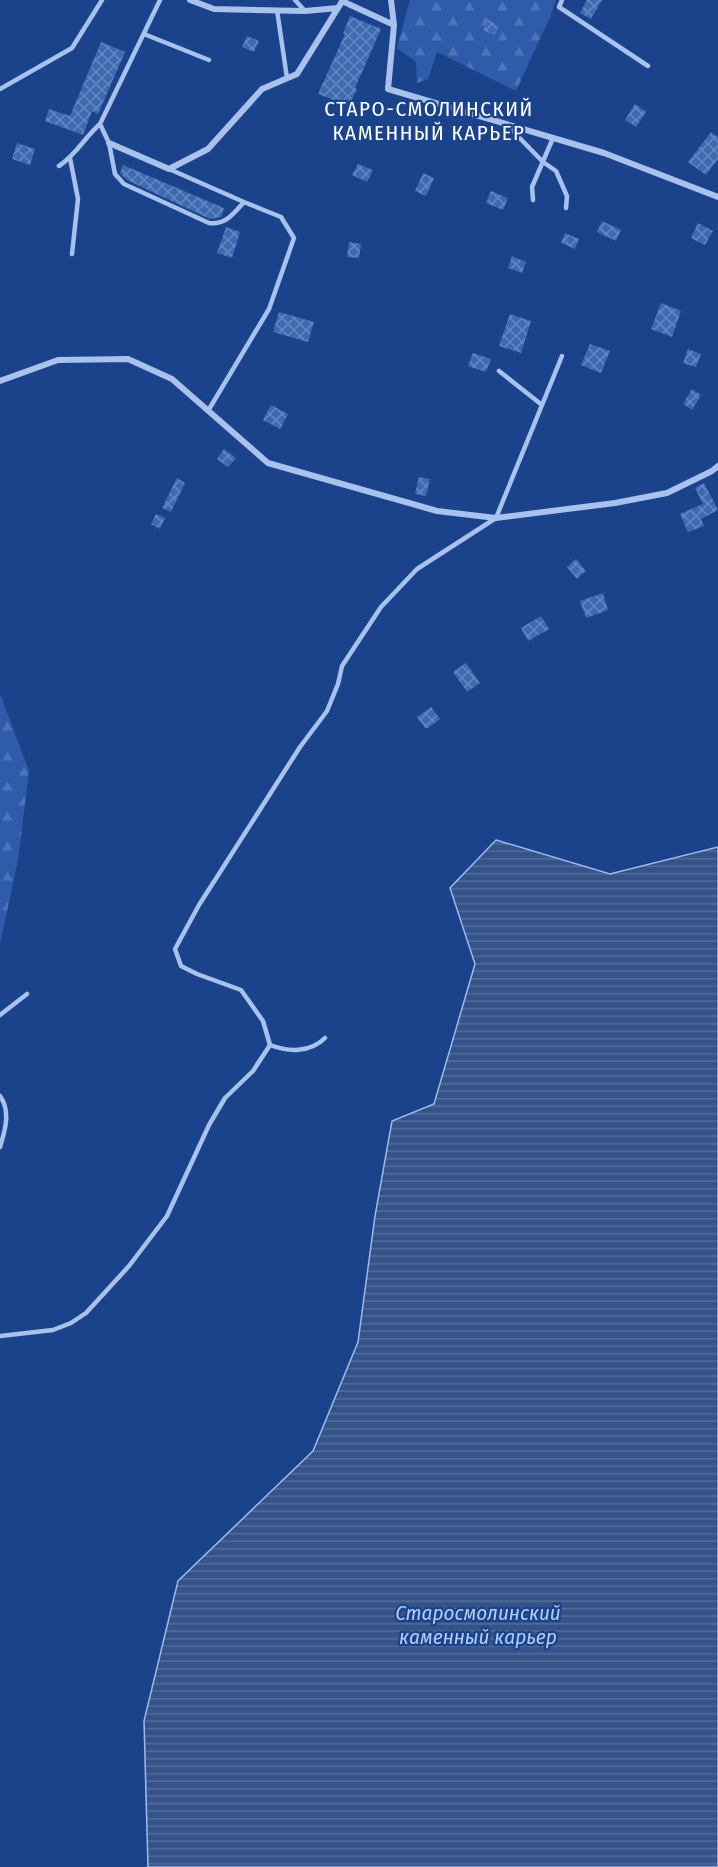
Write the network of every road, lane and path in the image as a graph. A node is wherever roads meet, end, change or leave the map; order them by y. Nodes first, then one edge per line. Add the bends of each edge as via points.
1 (102, 0) edge
2 (160, 0) edge
3 (190, 0) edge
4 (295, 0) edge
5 (343, 0) edge
6 (391, 0) edge
7 (562, 0) edge
8 (338, 8) junction
9 (277, 10) junction
10 (305, 11) junction
11 (394, 24) junction
12 (144, 34) junction
13 (209, 60) dead end
14 (648, 66) dead end
15 (287, 78) junction
16 (0, 90) edge
17 (100, 124) junction
18 (506, 124) junction
19 (553, 138) junction
20 (109, 143) junction
21 (70, 158) junction
22 (543, 162) junction
23 (59, 166) dead end
24 (169, 169) junction
25 (718, 197) edge
26 (533, 200) dead end
27 (244, 202) junction
28 (566, 208) dead end
29 (72, 254) dead end
30 (562, 356) dead end
31 (499, 371) dead end
32 (0, 381) edge
33 (542, 405) junction
34 (208, 411) junction
35 (718, 466) edge
36 (496, 518) junction
37 (27, 994) dead end
38 (0, 1016) edge
39 (325, 1038) dead end
40 (270, 1046) junction
41 (0, 1096) edge
42 (0, 1147) edge
43 (0, 1336) edge

1 - 16 lane via 72,48
2 - 12 lane
3 - 9 street via 213,9
4 - 10 lane
5 - 8 street
5 - 11 street
6 - 11 street
7 - 14 lane via 559,7
8 - 10 street
8 - 15 street via 297,74
9 - 10 street
9 - 15 lane
11 - 18 street via 388,89
12 - 13 lane
12 - 17 lane
15 - 24 street via 262,89 208,150
17 - 20 lane
17 - 21 lane
18 - 19 street
18 - 22 lane
19 - 22 lane
19 - 25 street via 604,153
20 - 24 street
20 - 27 lane via 115,174 124,184 210,223 227,220
21 - 23 lane
21 - 29 lane via 78,199
22 - 26 lane via 532,187
22 - 28 lane via 556,171 567,196
24 - 27 lane
27 - 34 lane via 281,218 294,238 269,309
30 - 33 lane
31 - 33 lane
32 - 34 street via 58,360 128,359 172,379
33 - 36 lane
34 - 36 street via 268,463 437,511
35 - 36 street via 667,493
36 - 40 lane via 417,568 381,607 342,666 327,711 211,885 175,949 181,966 241,990 263,1021
37 - 38 lane
39 - 40 lane via 297,1051
40 - 43 lane via 253,1071 225,1098 167,1216 86,1313 53,1330
41 - 42 lane via 7,1125

